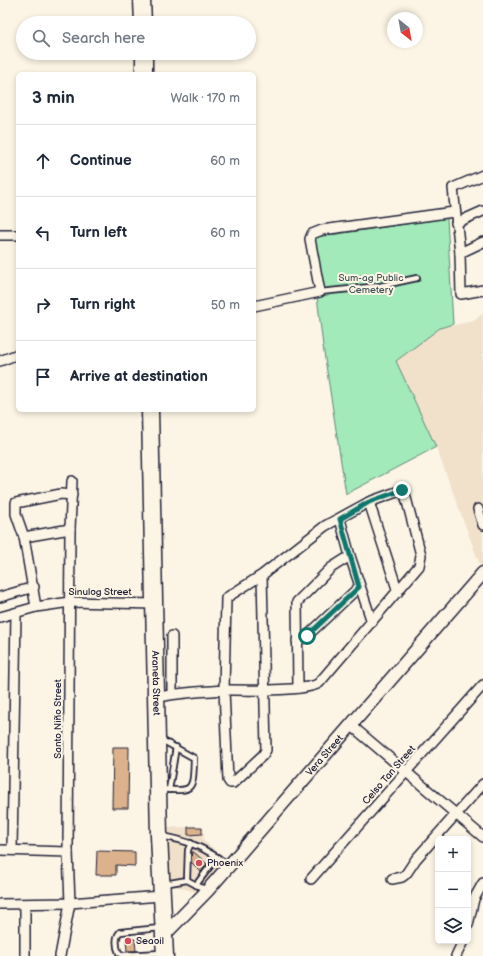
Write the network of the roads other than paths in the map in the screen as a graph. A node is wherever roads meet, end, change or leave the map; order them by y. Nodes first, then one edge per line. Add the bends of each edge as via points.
1 (142, 0) edge
2 (143, 16) edge
3 (144, 60) edge
4 (144, 72) edge
5 (483, 175) edge
6 (483, 211) edge
7 (454, 212) junction
8 (456, 224) junction
9 (16, 235) edge
10 (0, 236) edge
11 (483, 242) edge
12 (460, 253) junction
13 (417, 278) dead end
14 (483, 290) edge
15 (320, 292) junction
16 (256, 306) edge
17 (16, 355) edge
18 (0, 361) edge
19 (150, 412) edge
20 (72, 481) dead end
21 (72, 495) junction
22 (369, 502) junction
23 (478, 509) dead end
24 (340, 519) junction
25 (483, 525) edge
26 (70, 529) junction
27 (24, 537) junction
28 (350, 556) junction
29 (483, 574) edge
30 (262, 575) junction
31 (34, 587) junction
32 (359, 587) junction
33 (398, 592) junction
34 (0, 597) edge
35 (70, 602) junction
36 (154, 604) junction
37 (36, 607) junction
38 (16, 613) junction
39 (0, 617) edge
40 (372, 622) junction
41 (172, 636) dead end
42 (297, 641) junction
43 (483, 685) edge
44 (298, 688) junction
45 (266, 689) junction
46 (224, 690) junction
47 (172, 694) junction
48 (156, 698) junction
49 (352, 726) junction
50 (157, 737) junction
51 (176, 747) junction
52 (408, 771) junction
53 (483, 784) edge
54 (163, 789) junction
55 (457, 814) junction
56 (159, 836) junction
57 (483, 837) edge
58 (191, 843) junction
59 (0, 850) edge
60 (12, 850) junction
61 (68, 852) junction
62 (217, 857) junction
63 (229, 865) junction
64 (311, 879) dead end
65 (392, 879) dead end
66 (187, 880) junction
67 (483, 882) edge
68 (196, 885) junction
69 (161, 890) junction
70 (207, 891) junction
71 (70, 903) junction
72 (0, 904) edge
73 (25, 904) junction
74 (471, 912) edge
75 (164, 931) junction
76 (462, 944) edge
77 (165, 955) edge
78 (25, 956) edge
79 (60, 956) edge
80 (456, 956) edge

1 - 2 highway
3 - 4 highway
5 - 7 street via 453,188
6 - 8 street
7 - 8 street
7 - 15 street via 322,230 312,234 310,238
8 - 12 street
9 - 10 street
11 - 12 street
12 - 14 street via 461,294
13 - 15 lane via 380,286
15 - 16 street
17 - 18 street
19 - 36 highway, Araneta Street
20 - 21 street, Santo Niño Street
21 - 26 street, Santo Niño Street
21 - 27 street via 61,494 16,502 16,514
22 - 24 street
22 - 33 street
22 - 33 street via 396,491 402,490 405,494 421,560
23 - 25 street
24 - 28 street
24 - 30 street via 311,536
26 - 27 street
26 - 35 street, Santo Niño Street
27 - 31 street
28 - 32 street
28 - 42 street via 331,568 297,602
29 - 49 street, Vera Street
30 - 45 street
30 - 46 street via 228,596 225,601
31 - 34 street
31 - 37 street
32 - 40 street
32 - 42 street via 307,636
33 - 40 street
35 - 36 street, Sinulog Street
35 - 37 street, Sinulog Street
35 - 61 street, Santo Niño Street
36 - 48 highway, Araneta Street
37 - 38 street, Sinulog Street
38 - 39 street, Sinulog Street
38 - 60 street
40 - 44 street via 319,683
41 - 47 street
42 - 44 street
43 - 52 street, Celso Tan Street
44 - 45 street
45 - 46 street
45 - 46 street via 265,753 233,783 228,780
46 - 47 street
47 - 48 street
48 - 50 highway, Araneta Street
49 - 52 street
49 - 63 street, Vera Street
50 - 51 lane
50 - 54 highway, Araneta Street
51 - 54 lane
51 - 54 lane via 194,758 193,783 182,791
52 - 55 street
52 - 64 street, Celso Tan Street
53 - 55 street
54 - 56 highway, Araneta Street
55 - 57 street
55 - 65 street via 416,859 406,874
56 - 58 lane
56 - 69 highway, Araneta Street
58 - 62 lane
58 - 66 lane via 188,850
59 - 60 street
60 - 61 street
61 - 71 street, Santo Niño Street
62 - 63 lane
62 - 68 lane
63 - 70 street, Vera Street
66 - 68 lane
66 - 69 lane
67 - 74 street via 474,899
68 - 70 lane
69 - 71 street
69 - 75 highway, Araneta Street
70 - 75 street, Vera Street
71 - 73 street
71 - 79 street, Santo Niño Street
72 - 73 street
73 - 78 street
75 - 77 highway, Araneta Street
75 - 77 lane via 120,932 116,937 117,950 120,953
76 - 80 street

